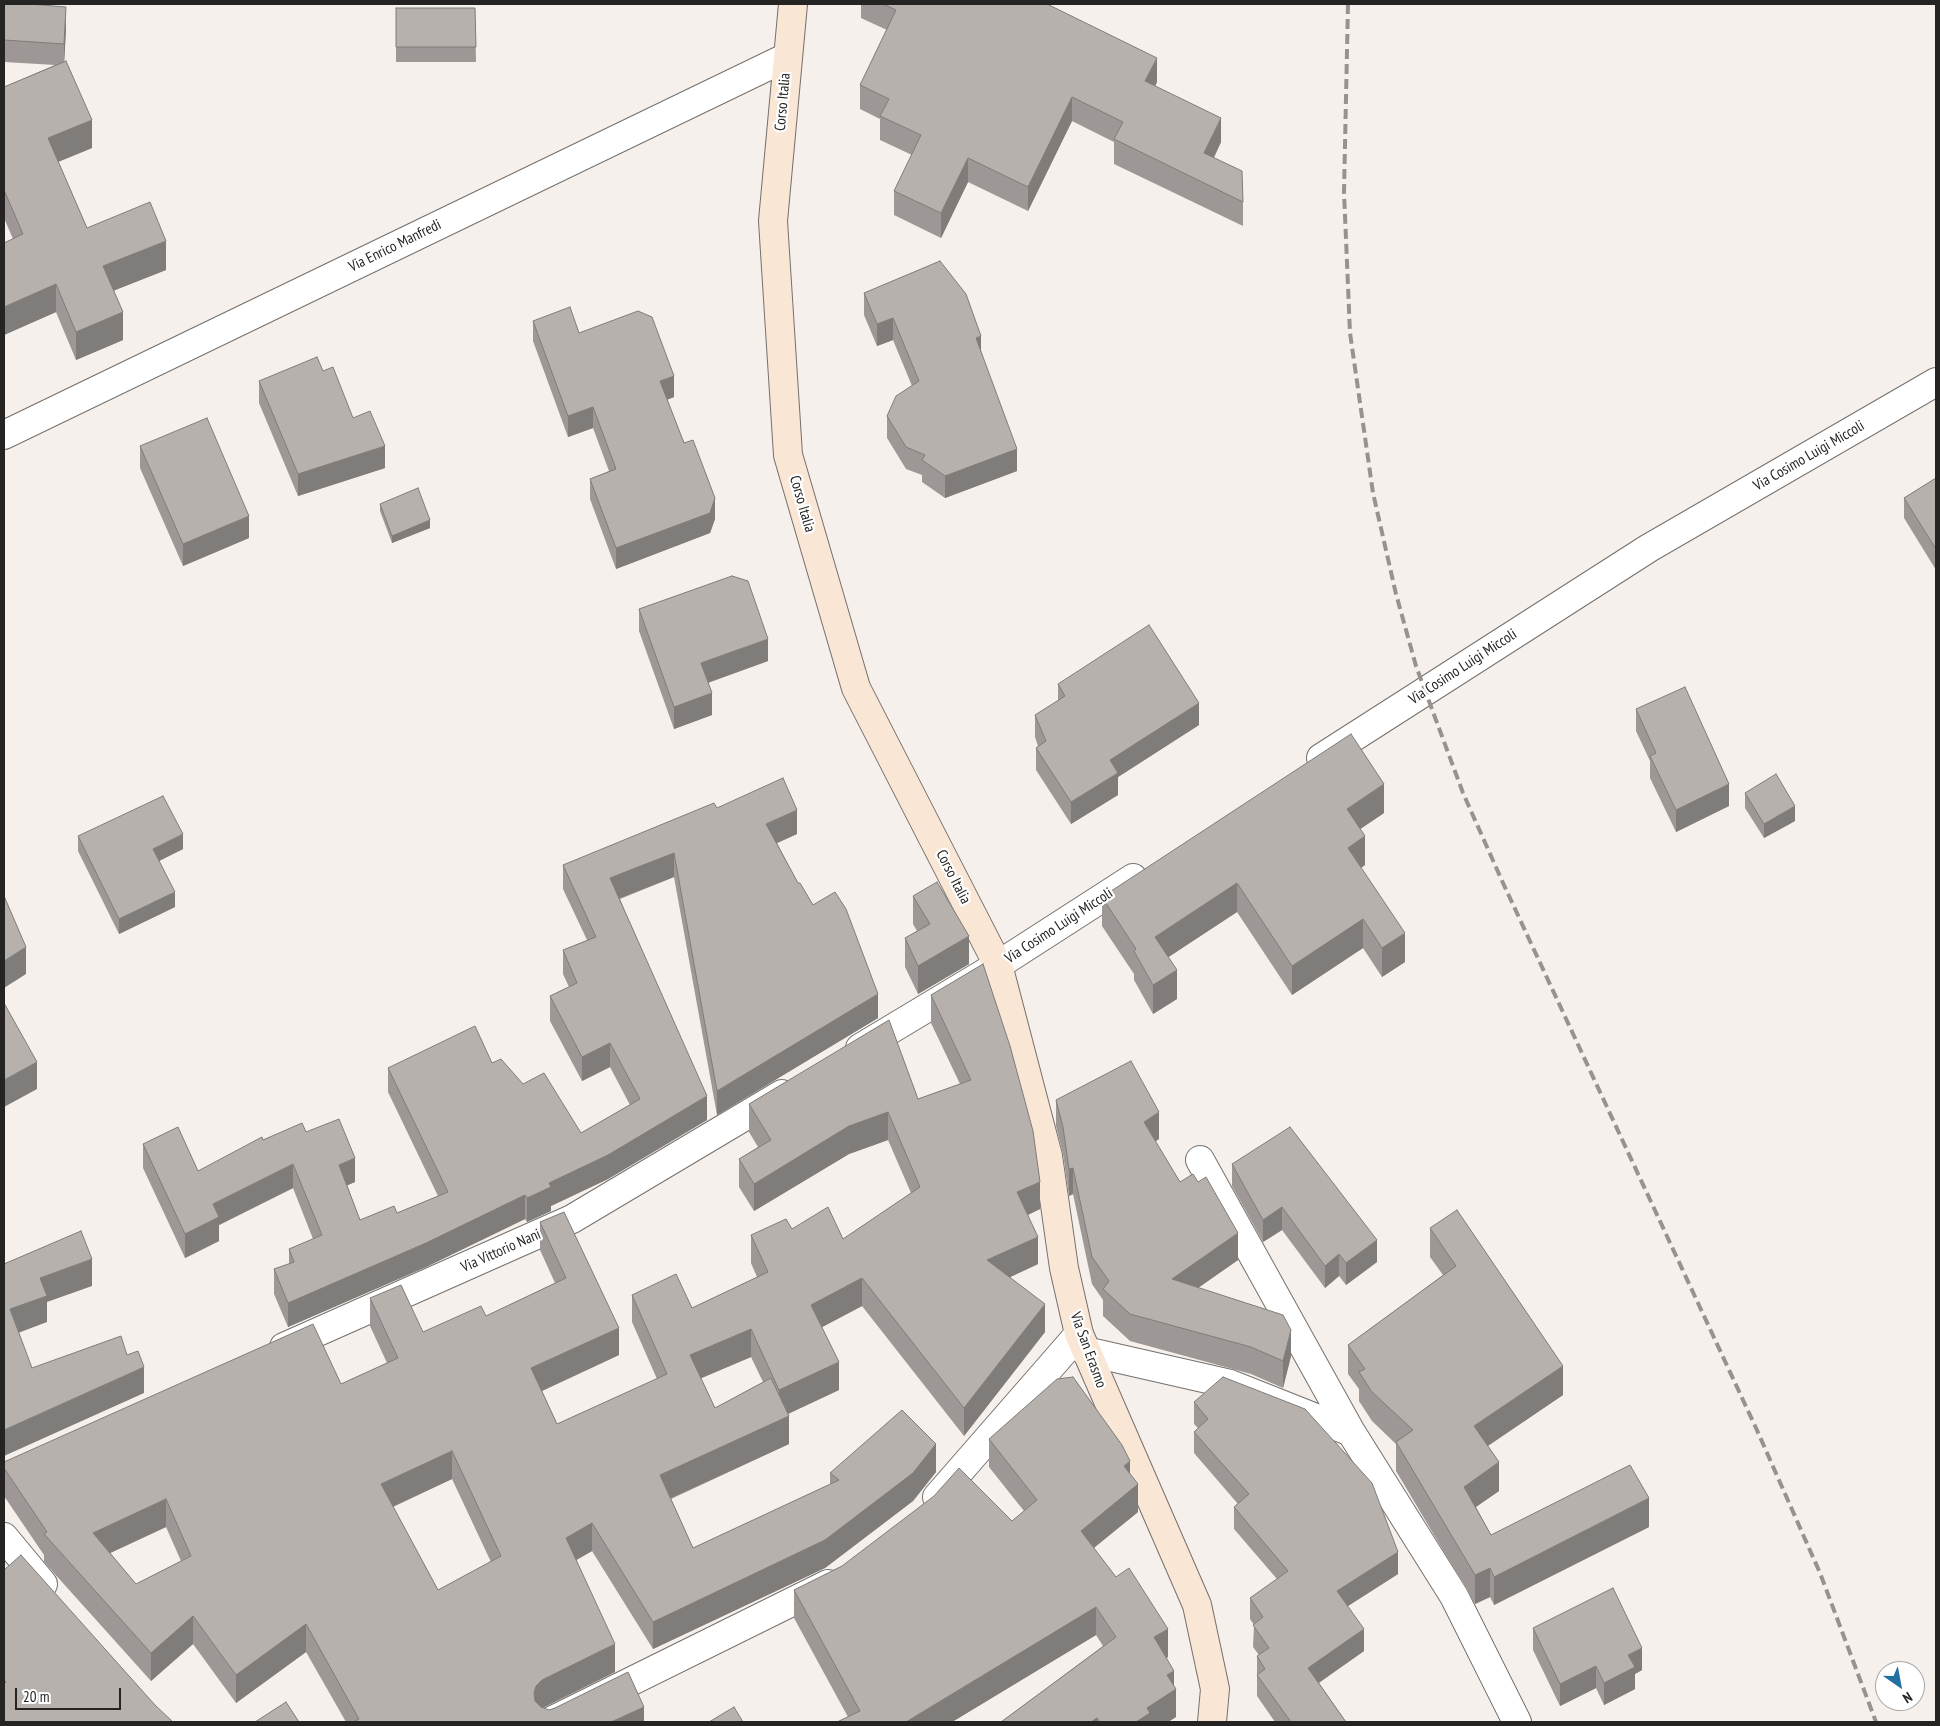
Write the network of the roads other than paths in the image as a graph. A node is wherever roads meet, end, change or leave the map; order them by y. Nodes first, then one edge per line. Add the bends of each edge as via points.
1 (793, 4) edge
2 (787, 58) junction
3 (1936, 382) edge
4 (4, 435) edge
5 (1298, 773) edge
6 (1157, 863) edge
7 (998, 965) junction
8 (836, 1062) edge
9 (802, 1082) edge
10 (1200, 1160) dead end
11 (1082, 1342) junction
12 (265, 1356) edge
13 (1351, 1432) junction
14 (916, 1518) edge
15 (4, 1537) edge
16 (848, 1570) edge
17 (58, 1601) edge
18 (549, 1722) edge
19 (1212, 1722) edge
20 (1516, 1722) edge

1 - 2 main road, Corso Italia
2 - 4 street, Via Enrico Manfredi
2 - 7 main road, Corso Italia via 773,221 788,455 856,688
3 - 5 street, Via Cosimo Luigi Miccoli via 1649,548
6 - 7 street, Via Cosimo Luigi Miccoli
7 - 8 street
7 - 11 main road, Via San Erasmo via 1048,1156 1064,1268
9 - 12 street, Via Vittorio Nani via 572,1220
10 - 13 street
11 - 13 street via 1230,1384
11 - 14 street
11 - 19 main road, Via San Erasmo via 1197,1605 1215,1689
13 - 20 street via 1454,1596
15 - 17 street
16 - 18 street via 797,1600

